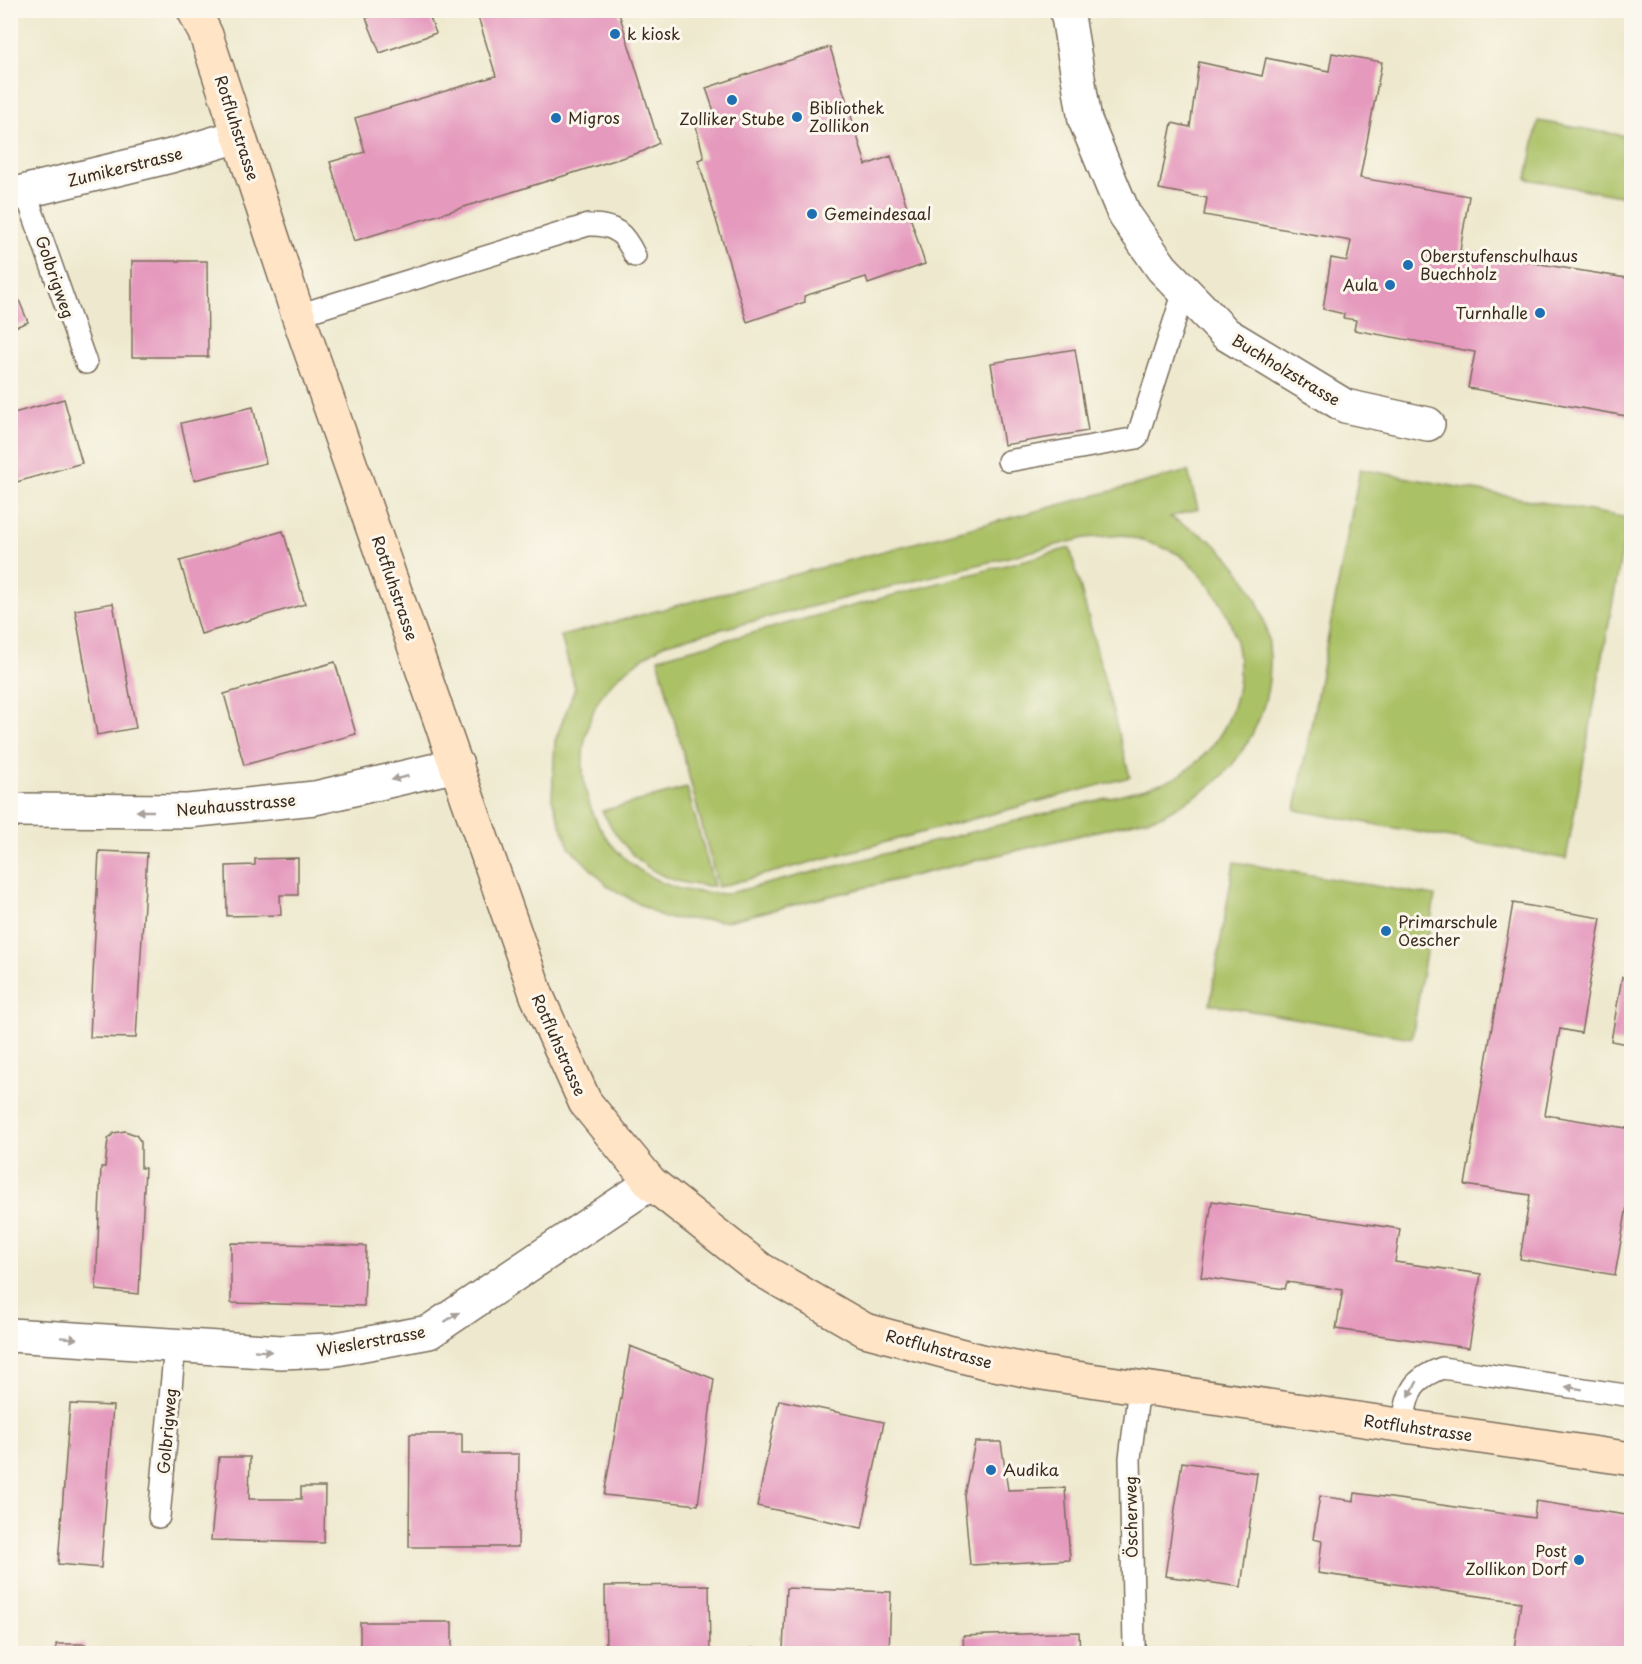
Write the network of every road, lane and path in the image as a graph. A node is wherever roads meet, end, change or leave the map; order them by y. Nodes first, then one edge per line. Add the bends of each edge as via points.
1 (194, 10) edge
2 (1067, 10) edge
3 (239, 136) junction
4 (18, 193) edge
5 (635, 256) dead end
6 (1184, 291) junction
7 (298, 315) junction
8 (86, 363) dead end
9 (1428, 423) dead end
10 (1008, 461) dead end
11 (457, 765) junction
12 (10, 810) edge
13 (651, 1183) junction
14 (10, 1335) edge
15 (175, 1345) junction
16 (1139, 1388) junction
17 (1632, 1396) edge
18 (1402, 1425) junction
19 (1632, 1459) edge
20 (159, 1517) dead end
21 (1134, 1646) dead end

1 - 3 main road, Rotfluhstrasse
2 - 6 street, Buchholzstrasse via 1085,120 1115,193 1130,223
3 - 4 street, Zumikerstrasse
3 - 7 main road, Rotfluhstrasse
4 - 8 lane, Golbrigweg
5 - 7 lane via 619,232 606,224 588,225
6 - 9 street, Buchholzstrasse via 1226,334 1345,406
6 - 10 lane via 1137,438
7 - 11 main road, Rotfluhstrasse
11 -> 12 street, Neuhausstrasse via 303,799 188,811
11 - 13 main road, Rotfluhstrasse via 537,996 585,1102
15 -> 13 street, Wieslerstrasse via 281,1352 331,1350 429,1332
13 - 16 main road, Rotfluhstrasse via 760,1269 865,1330 985,1362
14 -> 15 street, Wieslerstrasse
15 - 20 lane, Golbrigweg
16 - 18 main road, Rotfluhstrasse
16 - 21 lane, Öscherweg via 1130,1458
17 -> 18 lane via 1442,1368 1422,1375 1409,1393
18 - 19 main road, Rotfluhstrasse

